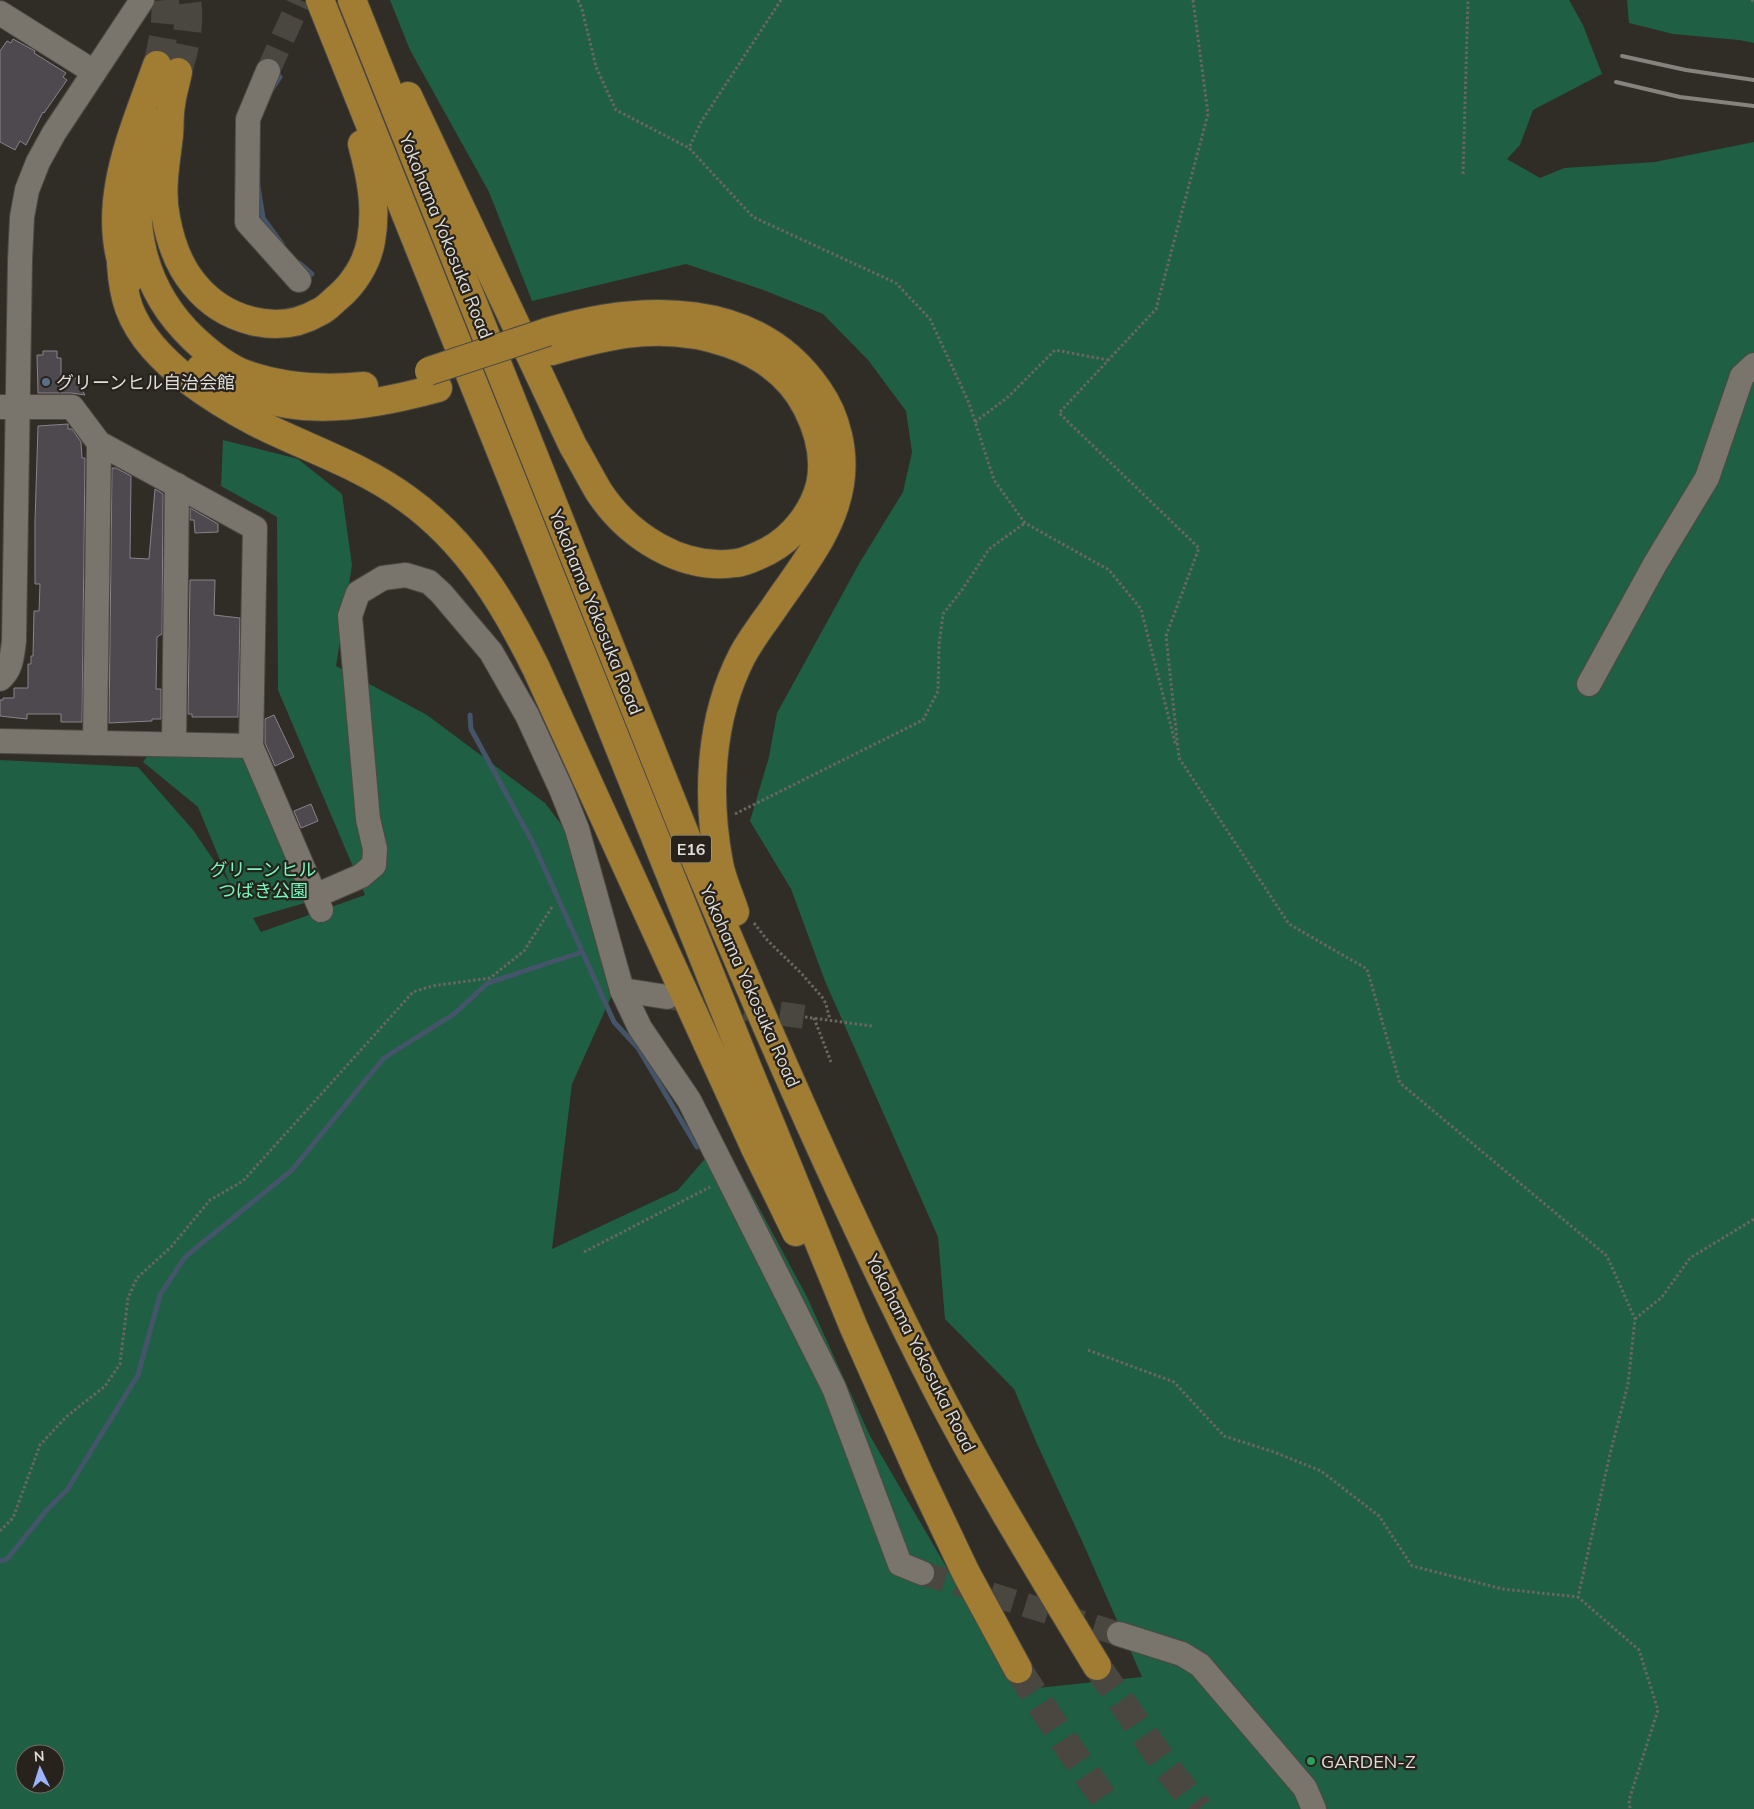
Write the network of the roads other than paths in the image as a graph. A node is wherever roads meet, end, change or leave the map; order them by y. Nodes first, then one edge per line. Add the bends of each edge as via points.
1 (142, 0) edge
2 (312, 0) edge
3 (320, 0) edge
4 (352, 0) edge
5 (362, 0) edge
6 (2, 19) edge
7 (268, 71) tunnel mouth
8 (94, 72) junction
9 (171, 104) junction
10 (120, 264) junction
11 (299, 280) dead end
12 (550, 342) junction
13 (1754, 365) edge
14 (434, 379) junction
15 (9, 406) edge
16 (99, 443) junction
17 (177, 485) junction
18 (0, 679) edge
19 (1589, 684) dead end
20 (0, 741) edge
21 (95, 743) junction
22 (174, 744) junction
23 (251, 746) junction
24 (622, 990) junction
25 (667, 997) tunnel mouth
26 (917, 1350) junction
27 (919, 1474) junction
28 (922, 1573) tunnel mouth
29 (1119, 1634) tunnel mouth
30 (1097, 1666) tunnel mouth
31 (1018, 1669) tunnel mouth
32 (1314, 1809) edge

1 - 8 street
2 - 9 highway via 355,116 371,177 373,199 371,242 364,261 346,291 320,312 304,320 286,323 252,322 219,306 194,284 173,246 166,218 163,191
3 - 27 highway, Yokohama Yokosuka Road / E16 via 797,1190
4 - 26 highway, Yokohama Yokosuka Road / E16 via 693,854 857,1227
5 - 12 highway via 544,388 586,469 612,508 641,536 658,547 690,561 714,564 738,563 773,548 790,536 803,519 819,486 822,468 819,439 802,398 771,365 721,341 677,333 628,334 579,344
6 - 8 street
7 - 11 street via 248,118 247,222
8 - 15 street via 54,133 27,190 22,217
9 - 10 highway via 168,68 125,154 116,220
9 - 14 highway via 155,131 140,175 138,226 144,258 154,284 167,309 187,332 223,363 255,377 286,385 333,388
10 - 14 highway via 141,307 167,342 200,370 241,392 288,405 325,407 387,401
10 - 27 highway via 130,309 145,337 166,363 227,407 388,486 445,531 489,584 532,660 804,1250
12 - 14 highway, bridge
12 - 26 highway via 578,323 614,316 664,313 716,320 765,339 791,357 825,400 835,424 842,466 836,503 810,555 743,655 724,699 712,783 716,841 720,865 738,920
13 - 19 street via 1742,376 1707,478
15 - 16 street via 72,407
15 - 18 street via 14,641 12,661
16 - 17 street
16 - 21 street
17 - 22 street
17 - 23 street via 255,528
20 - 21 street
21 - 22 street
22 - 23 street
23 - 24 street via 318,903 374,865 376,849 368,819 350,616 358,593 383,578 406,575 429,582 491,652 528,715 577,828
24 - 25 street
24 - 28 street via 640,1028 689,1100 834,1388 900,1564
26 - 30 highway, Yokohama Yokosuka Road / E16 via 990,1486
27 - 31 highway, Yokohama Yokosuka Road / E16 via 966,1574
29 - 32 street via 1182,1654 1200,1665 1305,1788

